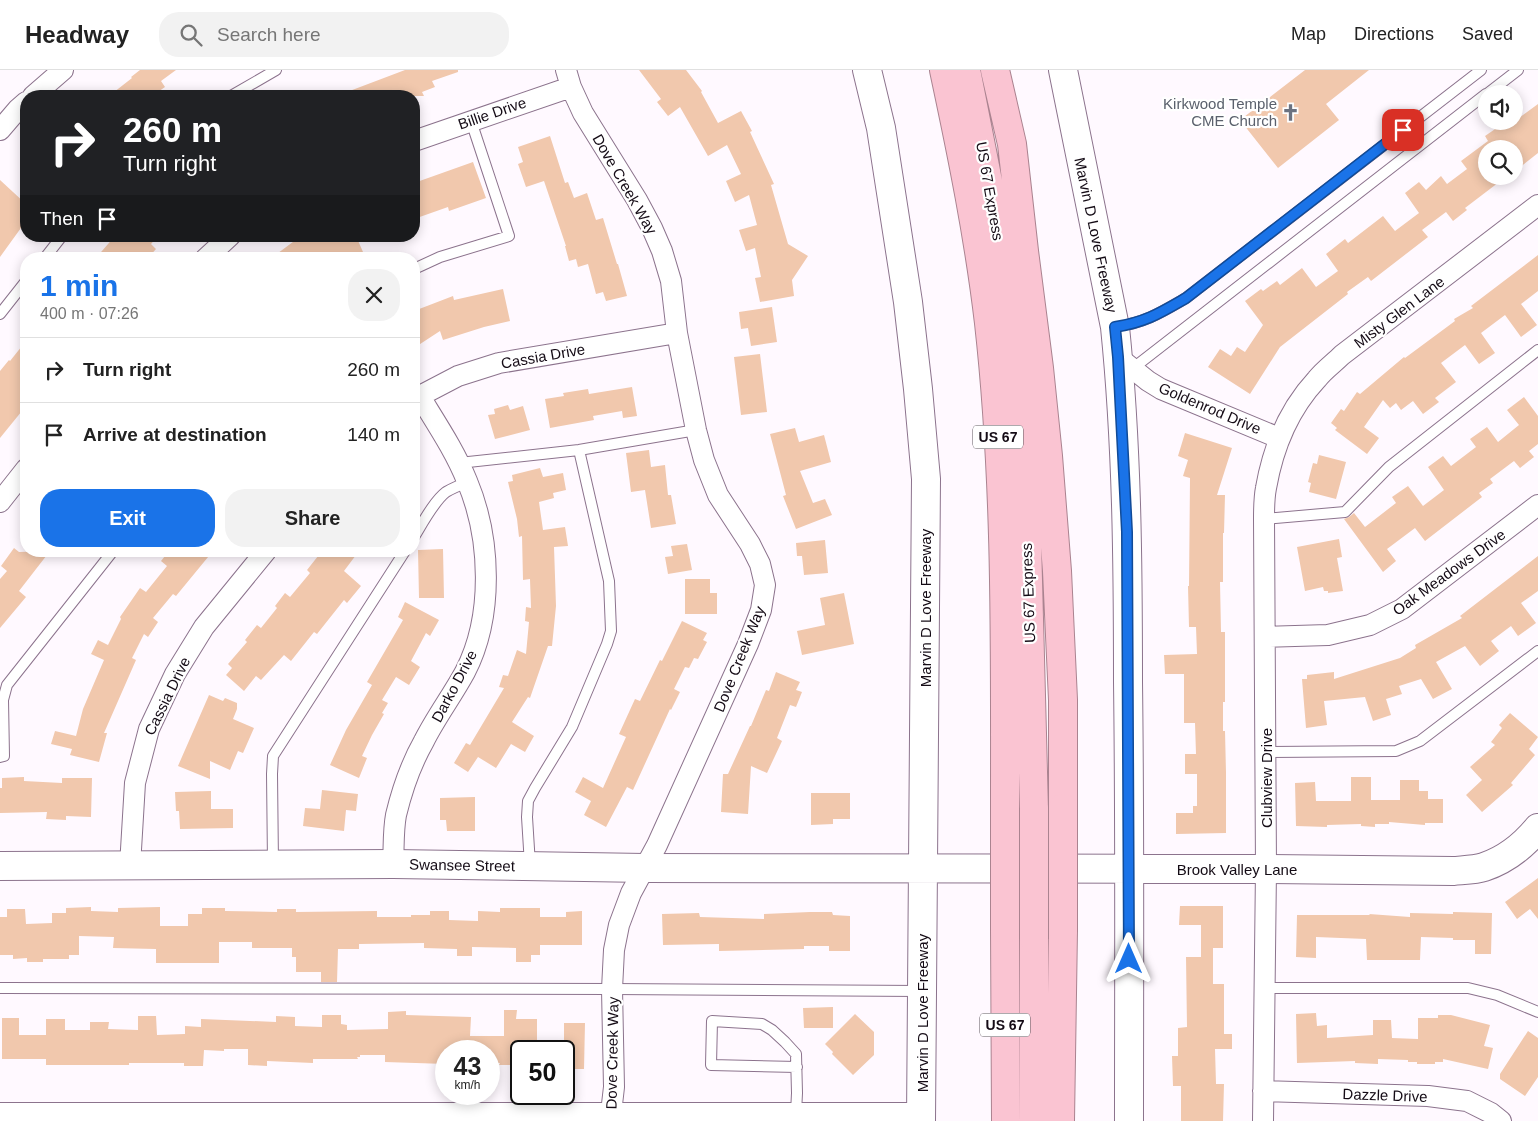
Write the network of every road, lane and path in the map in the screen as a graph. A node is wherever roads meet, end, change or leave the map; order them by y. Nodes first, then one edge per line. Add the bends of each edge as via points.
1 (63, 70) edge
2 (276, 70) edge
3 (866, 70) edge
4 (934, 70) edge
5 (944, 70) edge
6 (966, 70) edge
7 (995, 70) edge
8 (1012, 70) edge
9 (1063, 70) edge
10 (1481, 70) edge
11 (1518, 70) edge
12 (569, 78) edge
13 (1499, 85) edge
14 (40, 90) edge
15 (241, 90) edge
16 (1478, 101) edge
17 (20, 108) edge
18 (471, 121) junction
19 (0, 130) edge
20 (420, 139) edge
21 (1012, 144) junction
22 (966, 172) junction
23 (1538, 205) edge
24 (57, 242) edge
25 (223, 242) edge
26 (49, 252) edge
27 (213, 252) edge
28 (420, 266) edge
29 (20, 289) edge
30 (0, 314) edge
31 (1115, 327) junction
32 (677, 332) junction
33 (1538, 350) edge
34 (1125, 363) junction
35 (420, 395) edge
36 (420, 403) edge
37 (696, 430) junction
38 (1279, 438) junction
39 (579, 450) junction
40 (459, 463) junction
41 (20, 477) edge
42 (468, 482) junction
43 (0, 502) edge
44 (1538, 505) edge
45 (1264, 519) junction
46 (420, 529) edge
47 (108, 557) edge
48 (261, 557) edge
49 (401, 557) edge
50 (1265, 637) junction
51 (1538, 651) edge
52 (1266, 752) junction
53 (0, 756) edge
54 (1538, 828) edge
55 (393, 864) junction
56 (273, 865) junction
57 (0, 866) edge
58 (130, 866) junction
59 (530, 866) junction
60 (645, 868) junction
61 (923, 868) junction
62 (1130, 869) junction
63 (1266, 869) junction
64 (0, 988) edge
65 (1264, 988) junction
66 (612, 989) junction
67 (922, 991) junction
68 (1538, 1012) edge
69 (797, 1067) junction
70 (1263, 1091) junction
71 (0, 1113) edge
72 (796, 1113) junction
73 (611, 1117) edge
74 (921, 1117) edge
75 (1006, 1121) edge
76 (1034, 1121) edge
77 (1060, 1121) edge
78 (1129, 1121) edge
79 (1263, 1121) edge
80 (1501, 1121) edge

1 - 14 street
2 - 15 lane
3 - 61 main road, Marvin D Love Freeway via 881,128 908,302 925,470
4 - 22 highway
5 - 22 highway, US 67
6 - 76 highway, US 67 Express, bridge via 996,222 1016,375 1027,542 1034,810
7 - 21 highway, US 67
8 - 21 highway
9 - 31 main road, Marvin D Love Freeway
10 - 31 lane via 1186,298 1152,318
11 - 13 lane
12 - 18 street, Billie Drive
12 - 32 street, Dove Creek Way via 583,112 622,175 662,251 671,281
16 - 34 lane
17 - 19 street
18 - 20 street, Billie Drive
18 - 28 lane via 509,236
21 - 77 highway, US 67, bridge via 1039,368 1058,571 1063,700
22 - 75 highway, US 67, bridge via 989,324 1000,449 1004,572
23 - 38 street, Misty Glen Lane via 1342,355 1296,406
24 - 26 lane
25 - 27 street
29 - 30 lane
31 - 34 main road, Marvin D Love Freeway
32 - 35 street, Cassia Drive via 499,363 458,376
32 - 37 street, Dove Creek Way
33 - 45 lane via 1389,466 1345,512
34 - 38 street, Goldenrod Drive via 1161,389
34 - 62 main road, Marvin D Love Freeway
36 - 40 street, Darko Drive
37 - 39 lane
37 - 60 street, Dove Creek Way via 718,495 750,544 760,564 765,585 761,610 748,644
38 - 45 street, Clubview Drive via 1265,490
39 - 40 lane
39 - 59 lane via 608,581 611,631 572,727 528,801
40 - 42 street, Darko Drive
41 - 43 street
42 - 46 lane via 444,494
42 - 55 street, Darko Drive via 485,552 485,600 478,641 466,671 424,740 408,775 396,816
44 - 50 street, Oak Meadows Drive via 1402,609 1370,625 1328,635
45 - 50 street, Clubview Drive
47 - 53 lane via 7,685 3,700 4,756
48 - 58 street, Cassia Drive via 204,627 175,674 149,729 135,783
49 - 56 lane via 273,756
50 - 52 street, Clubview Drive
51 - 52 lane via 1420,741 1396,751
52 - 63 street, Clubview Drive
54 - 63 main road, Brook Valley Lane via 1517,849 1483,868 1453,871
55 - 56 main road, Swansee Street
55 - 59 main road, Swansee Street
56 - 58 main road, Swansee Street
57 - 58 main road, Swansee Street
59 - 60 main road, Swansee Street
60 - 61 main road, Swansee Street
60 - 66 street, Dove Creek Way via 619,925
61 - 62 main road, Brook Valley Lane
61 - 67 main road, Marvin D Love Freeway
62 - 63 main road, Brook Valley Lane
62 - 78 main road, Marvin D Love Freeway
63 - 65 street, Clubview Drive
64 - 66 lane
65 - 68 lane via 1468,988 1497,995
65 - 70 street, Clubview Drive
66 - 67 lane
66 - 73 street, Dove Creek Way via 614,1087
67 - 74 main road, Marvin D Love Freeway
69 - 69 lane via 711,1065 712,1022 762,1024 796,1054
69 - 72 lane
70 - 79 street, Clubview Drive
70 - 80 street, Dazzle Drive via 1428,1096 1467,1101
71 - 73 street
72 - 73 street
72 - 74 street

